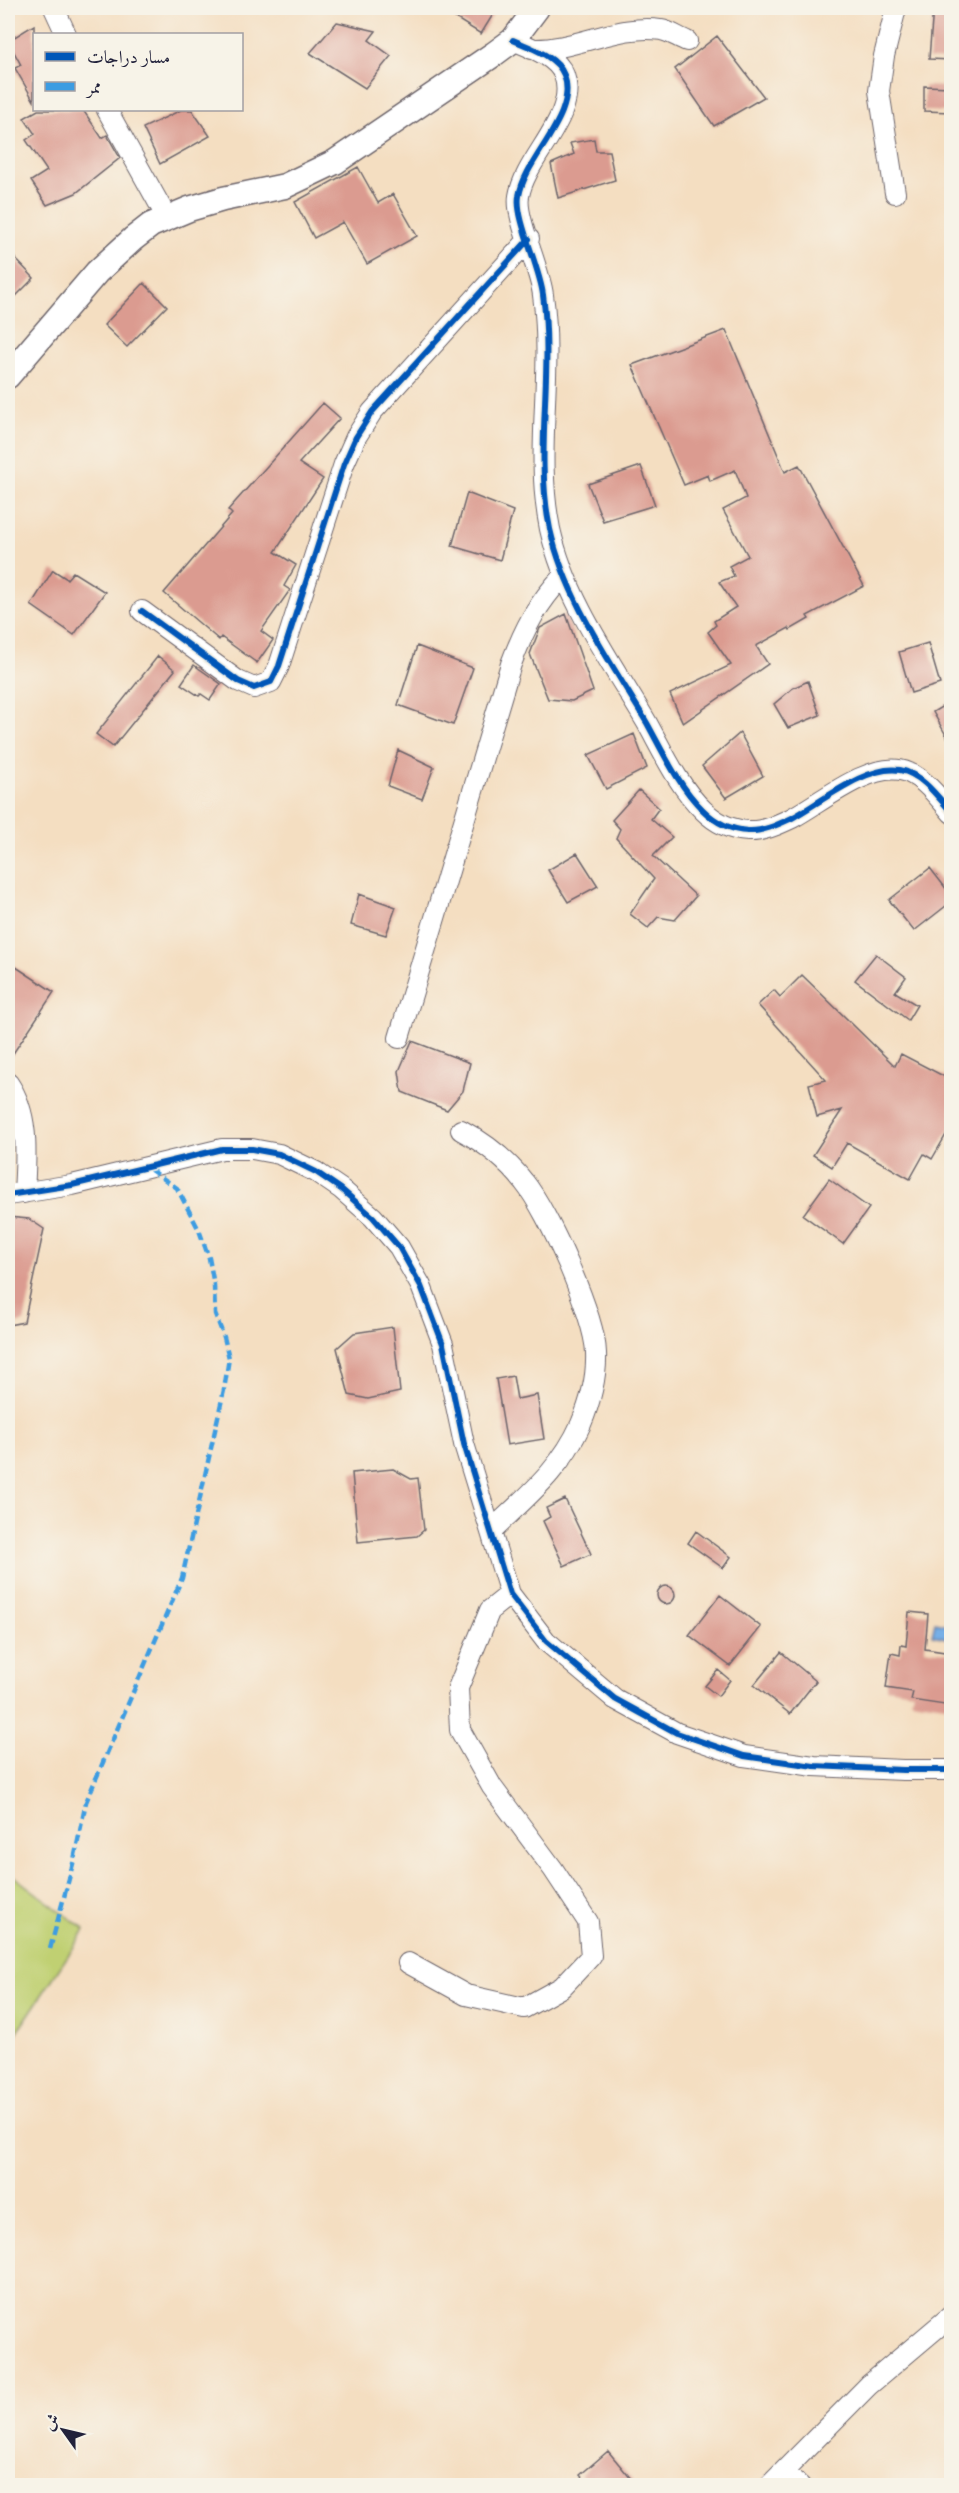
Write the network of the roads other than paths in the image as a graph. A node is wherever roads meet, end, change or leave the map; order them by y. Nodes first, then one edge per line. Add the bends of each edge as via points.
1 (54, 8) edge
2 (537, 8) edge
3 (896, 8) edge
4 (66, 33) edge
5 (687, 42) dead end
6 (522, 44) junction
7 (108, 111) edge
8 (895, 193) dead end
9 (167, 218) junction
10 (529, 239) junction
11 (8, 376) edge
12 (564, 575) junction
13 (142, 611) dead end
14 (951, 813) edge
15 (399, 1038) dead end
16 (8, 1083) edge
17 (461, 1130) dead end
18 (16, 1194) edge
19 (491, 1531) junction
20 (510, 1594) junction
21 (951, 1770) edge
22 (408, 1963) dead end
23 (951, 2315) edge
24 (776, 2479) edge
25 (800, 2486) edge

1 - 4 street
2 - 6 street
3 - 8 street via 879,92
5 - 6 street via 662,30 636,30 551,50
6 - 9 street via 335,162 285,186 223,199
6 - 10 street via 556,63 564,75 565,95 561,111 518,197
7 - 9 street
9 - 11 street via 151,225 97,272
10 - 12 street via 537,264 546,340 543,486 550,531
10 - 13 street via 385,397 356,437 271,682 254,688 238,681
12 - 14 street via 681,781 703,810 726,827 751,831 778,825 881,770 901,770 917,778
12 - 15 street via 532,614 511,664
16 - 18 street via 24,1124 26,1155
17 - 19 street via 480,1140 525,1184 577,1287 596,1352 592,1392 566,1451 547,1479
18 - 19 street via 72,1185 222,1149 279,1154 342,1189 399,1247 421,1286 442,1344 464,1444
19 - 20 street
20 - 21 street via 546,1641 615,1699 677,1733 744,1756 814,1766
20 - 22 street via 490,1610 458,1688 460,1730 492,1786 588,1922 591,1956 562,1987 524,2008 466,1995
23 - 24 street via 869,2385
24 - 25 street

